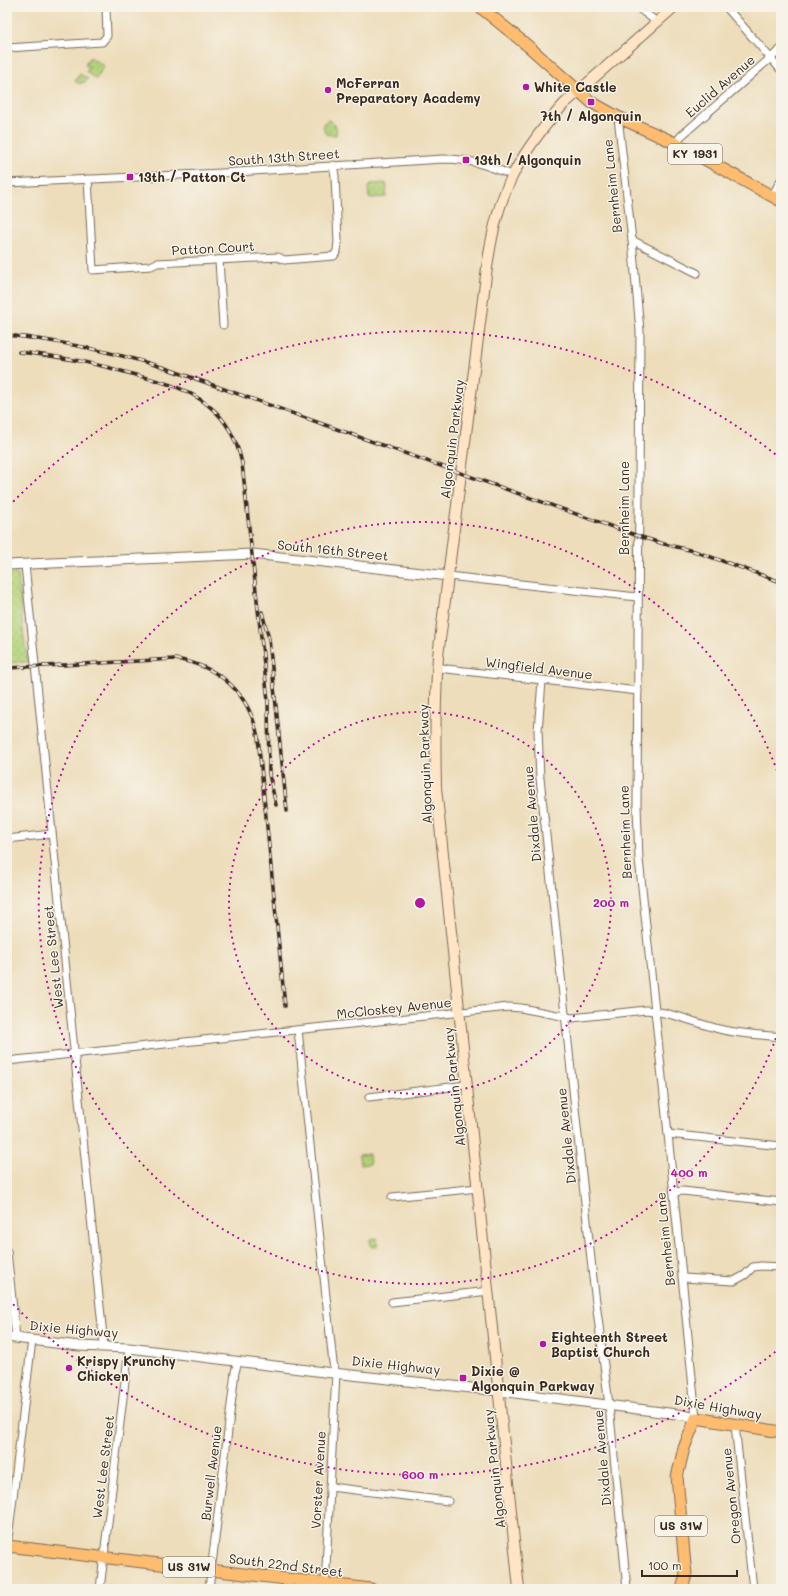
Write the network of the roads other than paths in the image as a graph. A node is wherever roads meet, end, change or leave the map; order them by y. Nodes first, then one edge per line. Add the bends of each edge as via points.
1 (106, 7) edge
2 (480, 7) edge
3 (637, 7) edge
4 (674, 7) edge
5 (726, 7) edge
6 (657, 22) junction
7 (7, 48) edge
8 (781, 49) edge
9 (770, 58) junction
10 (781, 70) edge
11 (579, 92) junction
12 (618, 117) junction
13 (676, 143) junction
14 (333, 165) junction
15 (512, 175) junction
16 (88, 179) junction
17 (781, 180) edge
18 (7, 183) edge
19 (777, 199) edge
20 (632, 240) junction
21 (219, 260) junction
22 (697, 273) dead end
23 (223, 325) dead end
24 (7, 565) edge
25 (25, 565) junction
26 (448, 576) junction
27 (638, 597) junction
28 (438, 667) junction
29 (542, 680) junction
30 (638, 691) junction
31 (52, 834) junction
32 (7, 839) edge
33 (656, 1011) junction
34 (460, 1013) junction
35 (565, 1018) junction
36 (298, 1030) junction
37 (781, 1037) edge
38 (74, 1054) junction
39 (7, 1061) edge
40 (467, 1085) junction
41 (369, 1097) dead end
42 (668, 1134) junction
43 (781, 1146) edge
44 (478, 1188) junction
45 (674, 1192) junction
46 (392, 1197) dead end
47 (781, 1202) edge
48 (7, 1251) edge
49 (781, 1267) edge
50 (682, 1278) junction
51 (489, 1291) junction
52 (392, 1302) dead end
53 (11, 1338) edge
54 (32, 1340) junction
55 (104, 1346) junction
56 (129, 1348) junction
57 (238, 1360) junction
58 (336, 1373) junction
59 (499, 1391) junction
60 (609, 1405) junction
61 (696, 1418) junction
62 (735, 1425) junction
63 (781, 1432) edge
64 (330, 1487) junction
65 (448, 1501) dead end
66 (7, 1546) edge
67 (104, 1557) junction
68 (212, 1570) junction
69 (325, 1586) edge
70 (100, 1589) edge
71 (209, 1589) edge
72 (371, 1589) edge
73 (519, 1589) edge
74 (627, 1589) edge
75 (682, 1589) edge
76 (753, 1589) edge

1 - 7 street via 107,36 102,42
2 - 11 main road
3 - 6 street
4 - 6 main road, Algonquin Parkway
5 - 9 street
6 - 11 main road, Algonquin Parkway
8 - 9 street, Euclid Avenue
9 - 10 street
9 - 13 street, Euclid Avenue
11 - 12 main road, KY 1931
11 - 15 main road, Algonquin Parkway via 551,119
12 - 13 main road, KY 1931
12 - 20 street, Bernheim Lane
13 - 19 main road, KY 1931
14 - 15 street, South 13th Street via 457,159 484,164
14 - 16 street, South 13th Street
14 - 21 street, Patton Court via 338,241 334,256 284,260 278,256
15 - 26 main road, Algonquin Parkway via 502,201 489,252
16 - 18 street, South 13th Street
16 - 21 street, Patton Court via 94,270
17 - 19 street
20 - 22 street
20 - 27 street, Bernheim Lane via 640,331
21 - 23 street
24 - 25 street, South 16th Street
25 - 26 street, South 16th Street via 252,554
25 - 31 street, West Lee Street
26 - 27 street, South 16th Street
26 - 28 main road, Algonquin Parkway
27 - 30 street, Bernheim Lane
28 - 29 street, Wingfield Avenue
28 - 34 main road, Algonquin Parkway via 436,787
29 - 30 street, Wingfield Avenue
29 - 35 street, Dixdale Avenue via 538,731 540,778
30 - 33 street, Bernheim Lane via 638,852
31 - 32 street
31 - 38 street, West Lee Street
33 - 35 street, McCloskey Avenue
33 - 37 street, McCloskey Avenue via 725,1030
33 - 42 street, Bernheim Lane
34 - 35 street, McCloskey Avenue via 521,1008
34 - 36 street, McCloskey Avenue
34 - 40 main road, Algonquin Parkway
35 - 60 street, Dixdale Avenue
36 - 38 street, McCloskey Avenue
36 - 58 street, Vorster Avenue
38 - 39 street, McCloskey Avenue
38 - 55 street, West Lee Street
40 - 41 street
40 - 44 main road, Algonquin Parkway
42 - 43 street
42 - 45 street, Bernheim Lane
44 - 46 street
44 - 51 main road, Algonquin Parkway
45 - 47 street
45 - 50 street, Bernheim Lane
48 - 53 street
49 - 50 street via 754,1267 734,1281
50 - 61 street, Bernheim Lane
51 - 52 street
51 - 59 main road, Algonquin Parkway
53 - 54 street, Dixie Highway
54 - 55 street, Dixie Highway via 79,1346
54 - 66 street
55 - 56 street, Dixie Highway
56 - 57 street, Dixie Highway
56 - 67 street, West Lee Street
57 - 58 street, Dixie Highway
57 - 68 street, Burwell Avenue
58 - 59 street, Dixie Highway
58 - 64 street, Vorster Avenue
59 - 60 street, Dixie Highway
59 - 73 main road, Algonquin Parkway
60 - 61 street, Dixie Highway
60 - 74 street, Dixdale Avenue
61 - 62 main road, Dixie Highway
61 - 75 main road, Bernheim Lane / US 31W via 684,1448 677,1477 686,1575
62 - 63 main road, Dixie Highway
62 - 76 street, Oregon Avenue
64 - 65 street
64 - 69 street, Vorster Avenue
66 - 67 main road, South 22nd Street / US 31W
67 - 68 main road, South 22nd Street / US 31W
67 - 70 street, West Lee Street
68 - 69 main road, South 22nd Street / US 31W
68 - 71 street, Burwell Avenue
69 - 72 main road, South 22nd Street / US 31W

